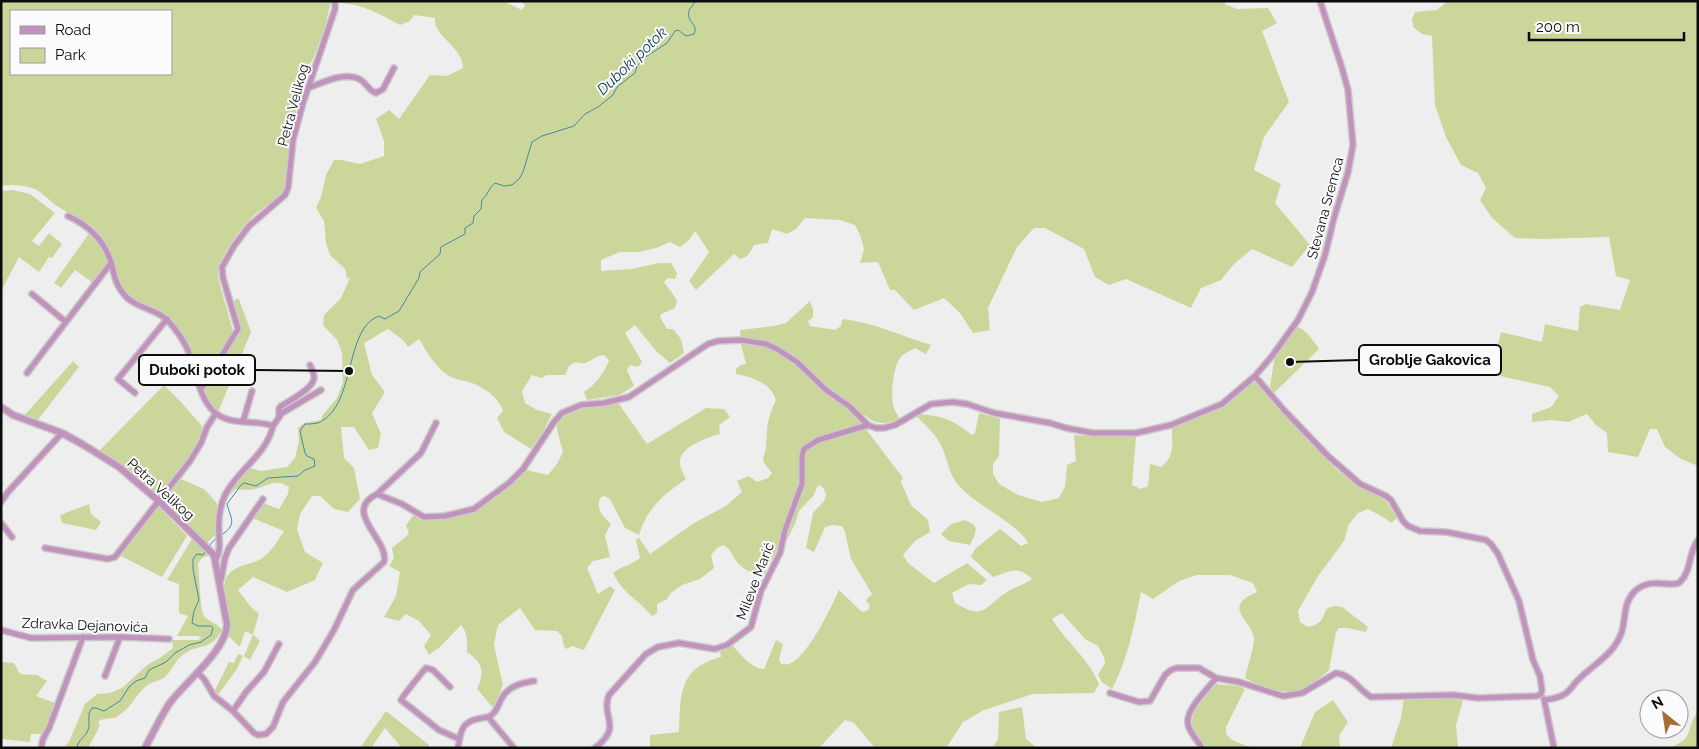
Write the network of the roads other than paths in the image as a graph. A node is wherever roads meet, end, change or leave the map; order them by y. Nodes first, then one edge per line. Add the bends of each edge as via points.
1 (335, 1) edge
2 (1320, 1) edge
3 (394, 68) dead end
4 (308, 88) junction
5 (68, 216) dead end
6 (111, 263) junction
7 (32, 294) dead end
8 (167, 319) junction
9 (66, 322) junction
10 (310, 365) dead end
11 (27, 373) dead end
12 (1255, 376) junction
13 (201, 389) junction
14 (321, 390) dead end
15 (252, 391) dead end
16 (135, 392) dead end
17 (1, 407) edge
18 (216, 413) junction
19 (278, 416) junction
20 (243, 422) junction
21 (436, 423) dead end
22 (868, 425) junction
23 (272, 426) junction
24 (62, 433) junction
25 (377, 494) junction
26 (263, 499) dead end
27 (1, 502) edge
28 (160, 502) junction
29 (1, 523) edge
30 (12, 537) dead end
31 (1698, 540) edge
32 (45, 548) dead end
33 (216, 559) junction
34 (219, 583) junction
35 (1, 630) edge
36 (83, 637) junction
37 (120, 637) junction
38 (169, 639) dead end
39 (279, 644) dead end
40 (198, 673) junction
41 (105, 676) dead end
42 (1216, 678) junction
43 (534, 681) dead end
44 (450, 687) dead end
45 (1110, 693) dead end
46 (1541, 694) junction
47 (1545, 700) junction
48 (233, 711) junction
49 (488, 717) junction
50 (459, 738) junction
51 (42, 748) edge
52 (145, 748) edge
53 (458, 748) edge
54 (514, 748) edge
55 (595, 748) edge
56 (1202, 748) edge
57 (1554, 748) edge

1 - 4 street, Petra Velikog
2 - 12 street, Stevana Sremca via 1348,90 1353,145 1350,163 1312,292 1298,320
3 - 4 street via 383,89 376,93 364,82 350,77 328,80
4 - 13 street, Petra Velikog via 293,140 290,178 285,195 249,226 222,267 238,329
5 - 6 street via 94,232
6 - 8 street via 119,287 127,298
6 - 9 street
7 - 9 street
8 - 13 street via 188,350
8 - 16 street via 118,379
9 - 11 street
10 - 19 street, Petra Velikog via 314,377 312,383 281,406
12 - 22 street, Stevana Sremca via 1222,404 1171,425 1136,433 1066,428 953,402 931,404 895,426 876,428
12 - 46 street via 1328,456 1360,484 1386,496 1408,526 1420,531 1446,532 1486,540 1494,548 1519,601 1540,676
13 - 18 street
14 - 19 street
15 - 20 street
17 - 24 street, Petra Velikog via 22,419
18 - 20 street
18 - 28 street via 190,461
19 - 23 street, Petra Velikog
20 - 23 street
21 - 25 street via 421,454
22 - 25 street via 850,406 777,348 741,340 718,341 708,344 629,396 581,405 562,413 522,469 474,509 424,517
22 - 55 street, Mileve Marić via 818,440 804,449 802,484 780,553 761,591 751,627 727,645 715,649 670,644 646,654 609,694 609,730 606,738
23 - 33 street, Petra Velikog via 264,447 225,496 220,512 220,548
24 - 27 street
24 - 28 street, Petra Velikog via 119,467
25 - 48 street via 369,498 364,511 368,525 383,549 384,562 353,590 322,651 286,698 270,731 264,735 255,734
26 - 34 street via 229,548
28 - 32 street via 112,558
28 - 33 street, Petra Velikog
29 - 30 street
31 - 47 street via 1680,582 1648,583 1633,593 1625,606 1622,632 1611,651 1578,679 1568,692
33 - 34 street, Petra Velikog
34 - 40 street, Petra Velikog via 227,630
35 - 36 street, Zdravka Dejanovića via 32,638
36 - 37 street, Zdravka Dejanovića
36 - 51 street
37 - 38 street, Zdravka Dejanovića
37 - 41 street
39 - 48 street via 264,672
40 - 48 street via 214,696
40 - 52 street, Petra Velikog via 169,704
42 - 45 street via 1199,668 1177,668 1165,675 1150,701 1140,702
42 - 46 street via 1283,696 1302,693 1336,673 1348,676 1371,697 1453,694 1486,698
42 - 56 street via 1188,718 1188,726
43 - 49 street via 508,690 494,714
44 - 50 street via 434,670 426,668 401,700 434,726
46 - 47 street
47 - 57 street
49 - 50 street via 466,722
49 - 54 street
50 - 53 street

